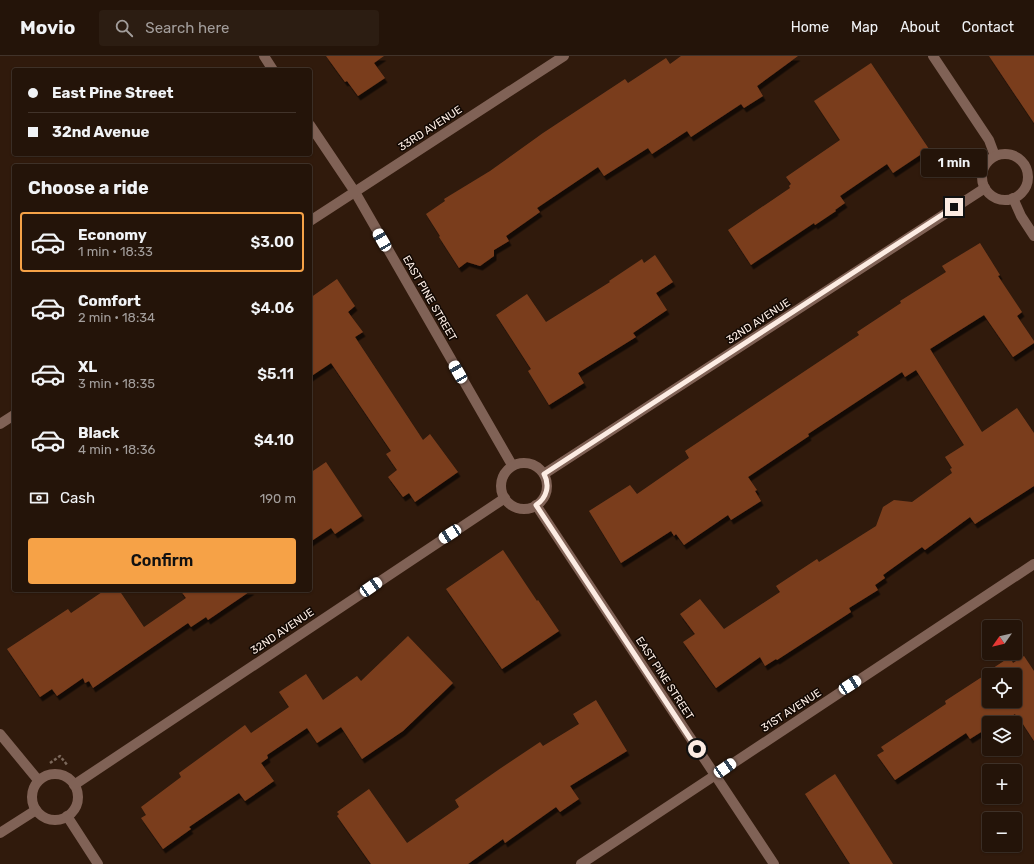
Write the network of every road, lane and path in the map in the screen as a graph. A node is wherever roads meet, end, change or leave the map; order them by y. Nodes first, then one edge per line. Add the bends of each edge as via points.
1 (264, 56) edge
2 (564, 56) edge
3 (933, 56) edge
4 (272, 68) edge
5 (312, 128) edge
6 (995, 156) junction
7 (1030, 165) edge
8 (985, 188) junction
9 (355, 192) junction
10 (1012, 198) junction
11 (312, 220) edge
12 (1034, 236) edge
13 (12, 416) edge
14 (0, 424) edge
15 (512, 465) junction
16 (544, 474) junction
17 (505, 498) junction
18 (536, 505) junction
19 (1034, 564) edge
20 (0, 734) edge
21 (49, 763) dead end
22 (69, 766) dead end
23 (715, 775) junction
24 (38, 780) junction
25 (74, 785) junction
26 (36, 810) junction
27 (67, 816) junction
28 (0, 833) edge
29 (98, 864) edge
30 (581, 864) edge
31 (774, 864) edge

1 - 4 street
2 - 9 street, 33RD AVENUE
3 - 6 street via 989,140
5 - 9 street, EAST PINE STREET
6 - 7 street via 1008,154
6 - 8 street via 983,169
7 - 10 street via 1025,188
8 - 10 street via 1000,199
8 - 16 street, 32ND AVENUE
9 - 11 street, 33RD AVENUE
9 - 15 street, EAST PINE STREET
10 - 12 street
13 - 14 street
15 - 16 street via 530,463
15 - 17 street via 501,480 502,495
16 - 18 street via 547,487 545,495
17 - 18 street via 512,506 519,508 527,509
17 - 25 street, 32ND AVENUE
18 - 23 street, EAST PINE STREET
19 - 23 street, 31ST AVENUE
20 - 24 street
21 - 22 path via 60,756
23 - 30 street, 31ST AVENUE
23 - 31 street, EAST PINE STREET
24 - 25 street via 44,776 59,774 66,776
24 - 26 street via 32,793
25 - 27 street via 78,796 73,811
26 - 27 street via 45,818 52,820
26 - 28 street
27 - 29 street

